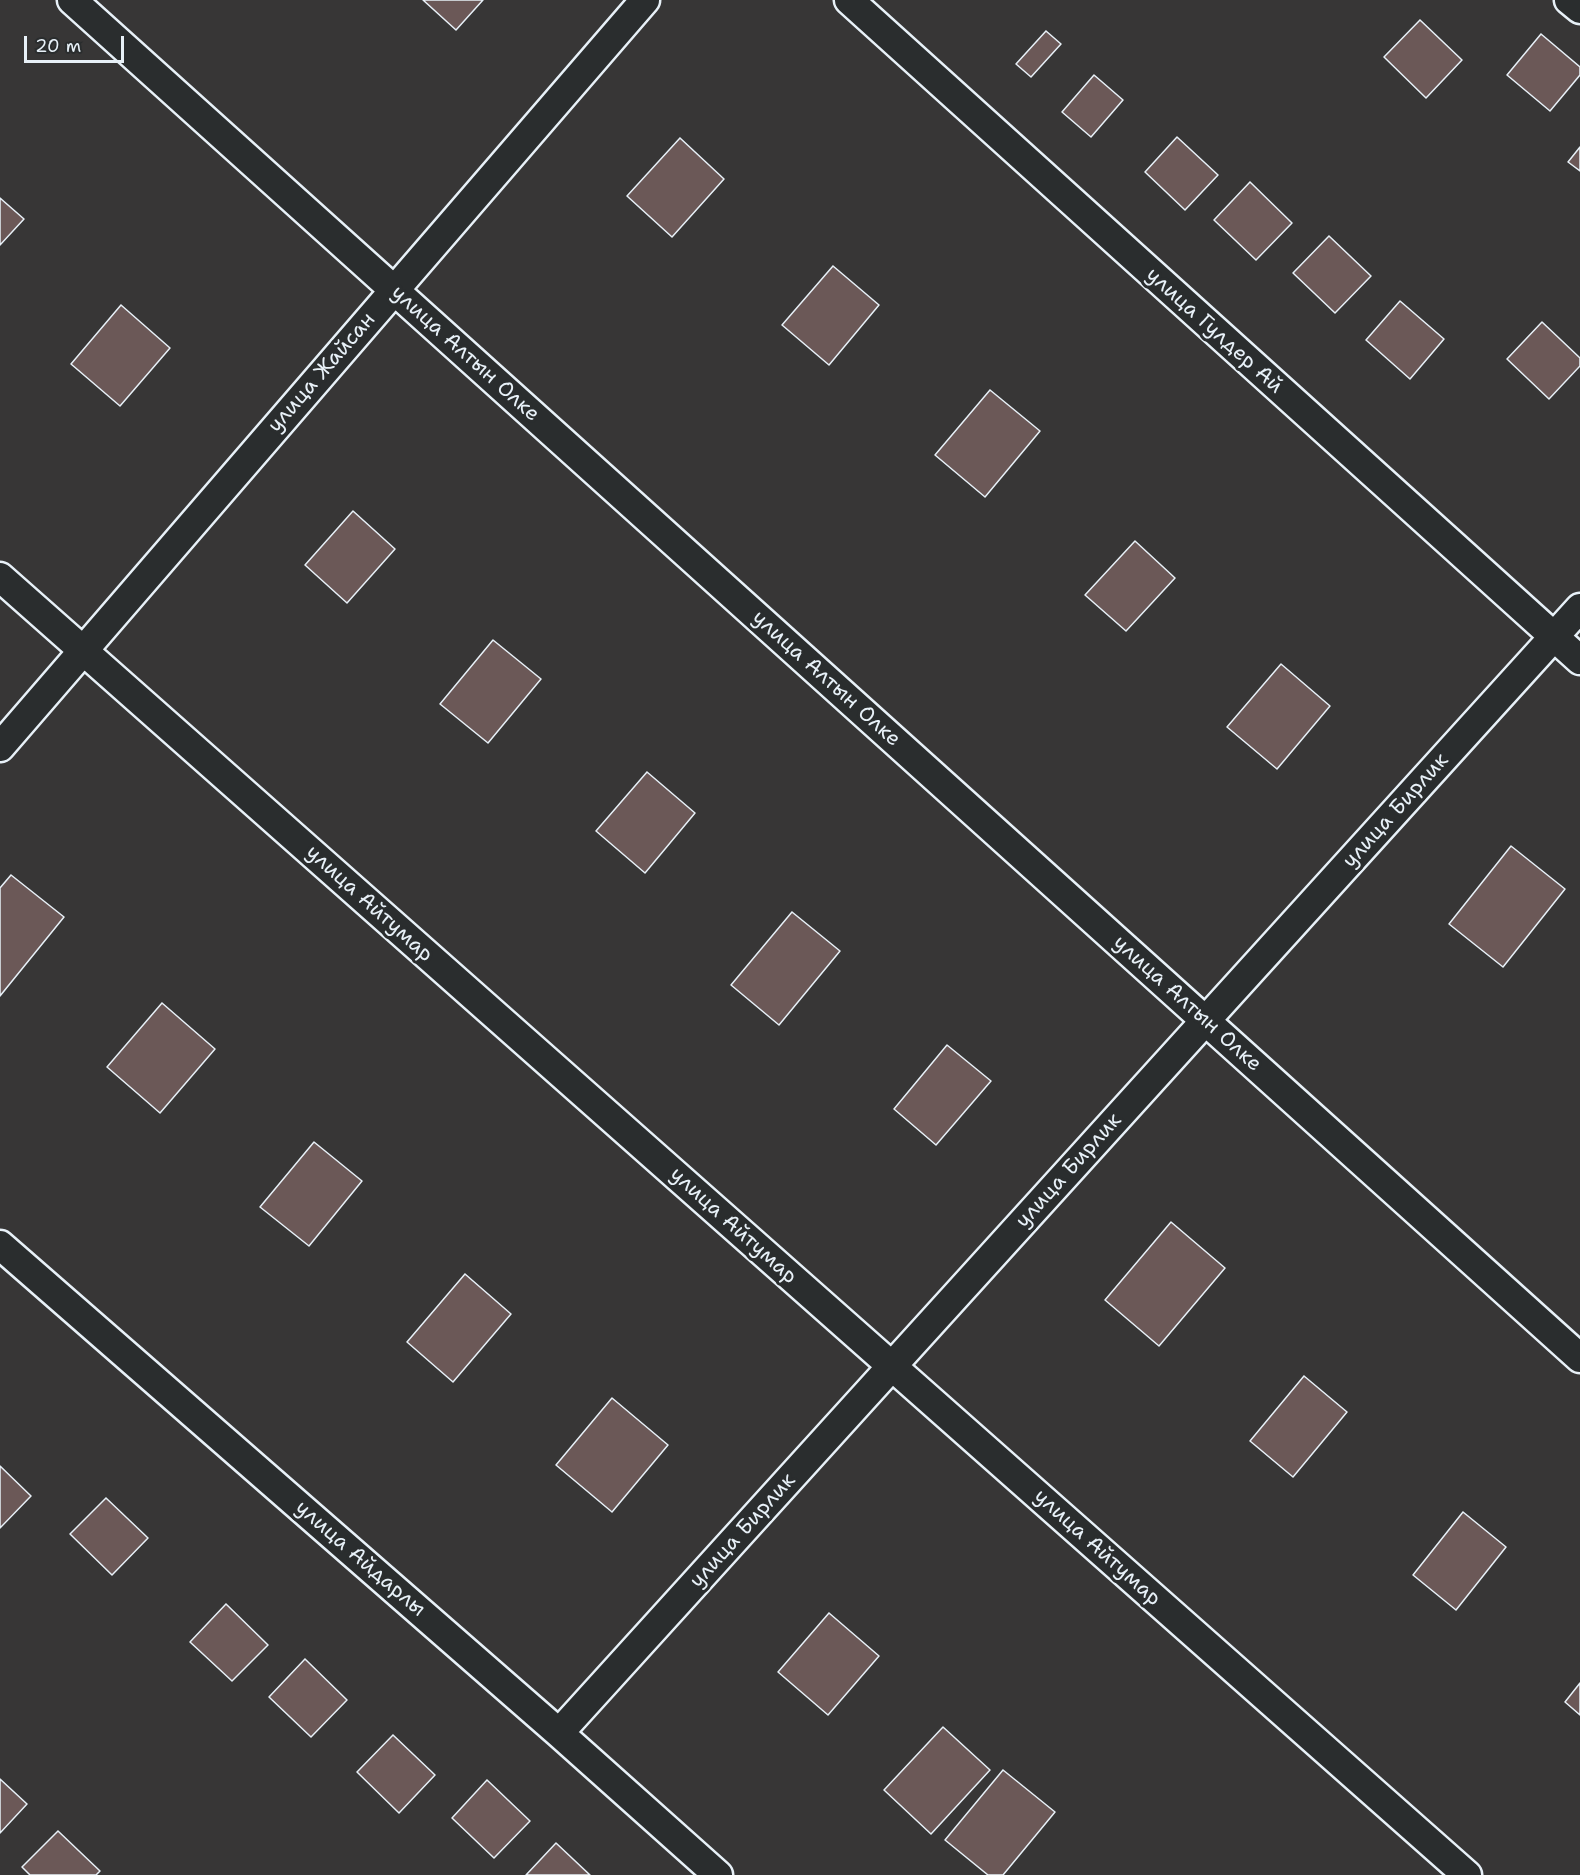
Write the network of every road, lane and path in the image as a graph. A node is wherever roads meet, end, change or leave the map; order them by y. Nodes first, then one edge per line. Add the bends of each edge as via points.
1 (72, 0) edge
2 (645, 0) edge
3 (849, 0) edge
4 (1569, 0) edge
5 (1580, 9) edge
6 (394, 290) junction
7 (0, 577) edge
8 (1580, 608) edge
9 (1553, 637) junction
10 (82, 650) junction
11 (1580, 660) edge
12 (0, 747) edge
13 (1206, 1020) junction
14 (0, 1245) edge
15 (1580, 1358) edge
16 (892, 1366) junction
17 (559, 1733) junction
18 (718, 1875) edge
19 (1467, 1875) edge

1 - 6 street, улица Алтын Олке
2 - 6 street, улица Жайсан
3 - 9 street, улица Гулдер Ай
4 - 5 street
6 - 10 street, улица Жайсан
6 - 13 street, улица Алтын Олке
7 - 10 street, улица Айтумар
8 - 9 street, улица Бирлик
9 - 11 street, улица Гулдер Ай
9 - 13 street, улица Бирлик
10 - 12 street, улица Жайсан
10 - 16 street, улица Айтумар
13 - 15 street, улица Алтын Олке
13 - 16 street, улица Бирлик
14 - 17 street, улица Айдарлы
16 - 17 street, улица Бирлик
16 - 19 street, улица Айтумар
17 - 18 street, улица Айдарлы

